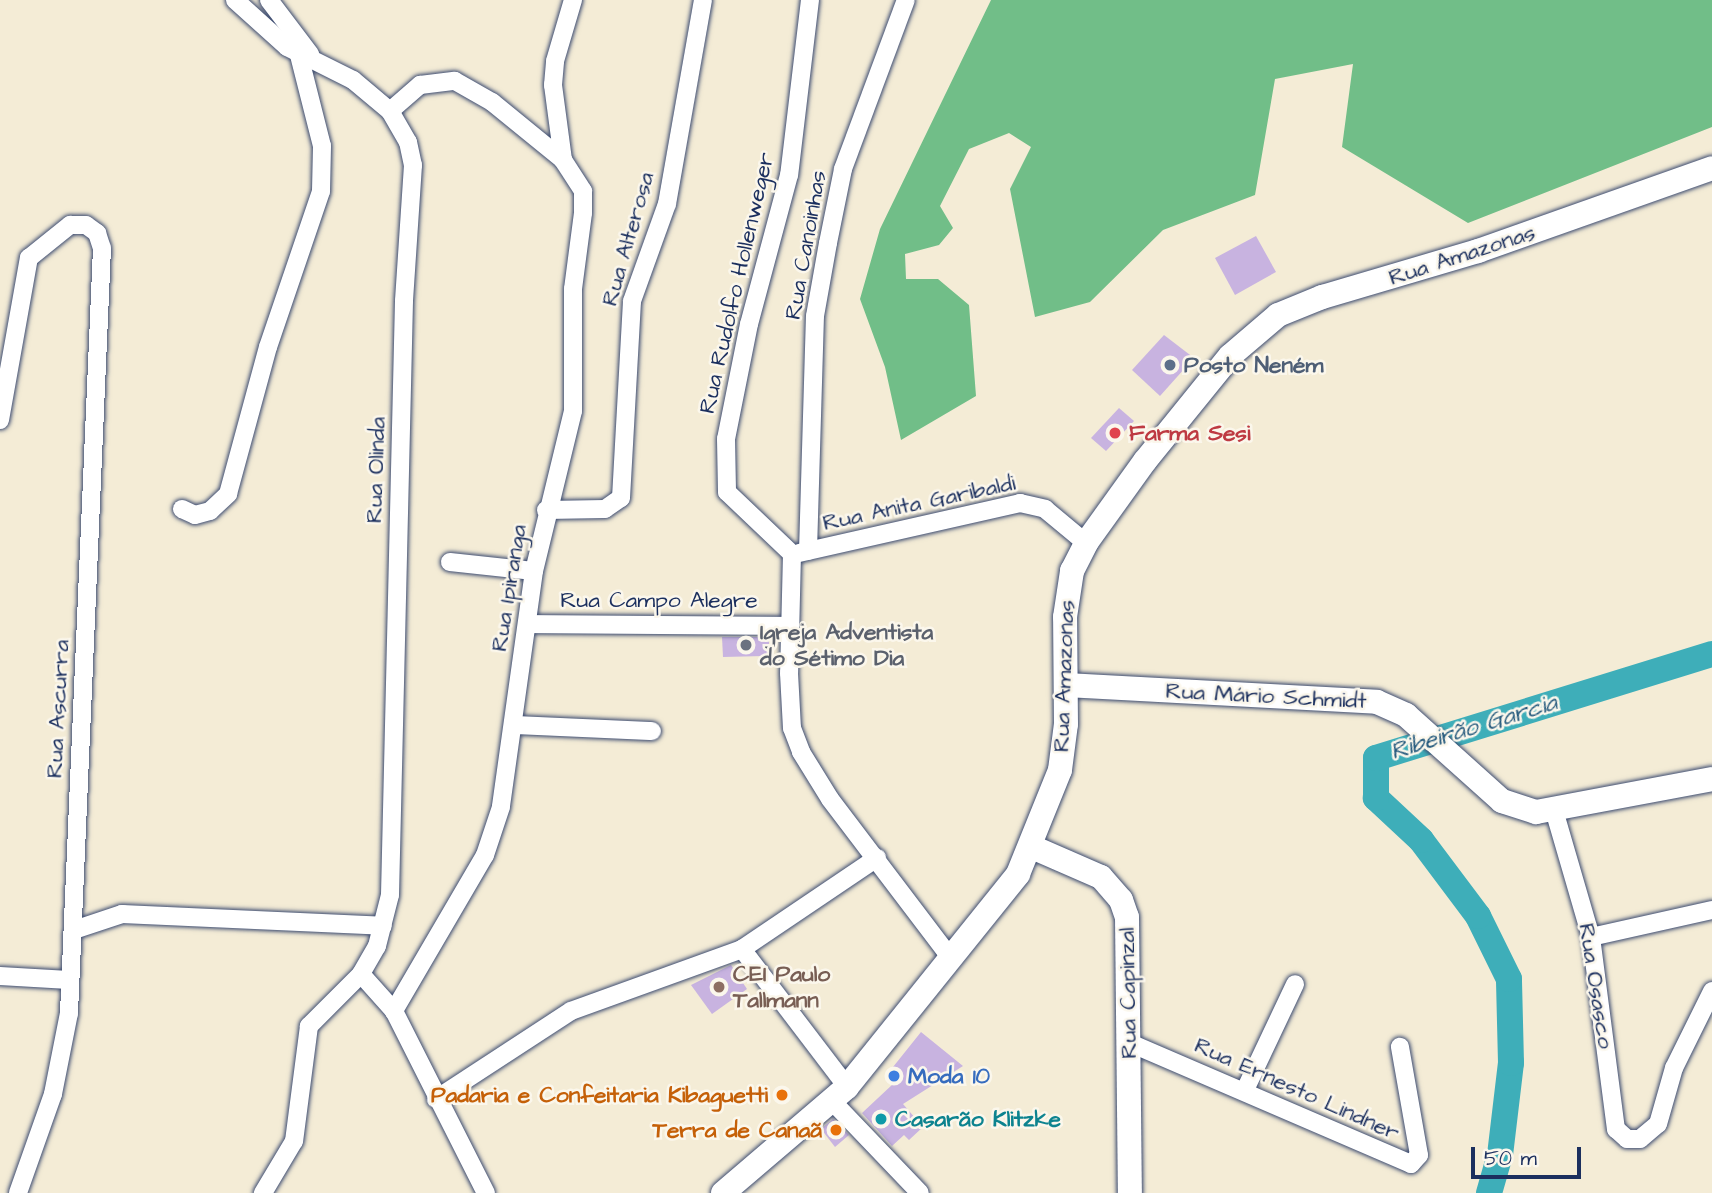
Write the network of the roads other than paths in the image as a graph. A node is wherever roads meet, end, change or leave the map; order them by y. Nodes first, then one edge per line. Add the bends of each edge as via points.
1 (235, 0) edge
2 (269, 0) edge
3 (573, 0) edge
4 (703, 0) edge
5 (810, 0) edge
6 (906, 0) edge
7 (305, 54) junction
8 (390, 111) junction
9 (563, 160) junction
10 (1712, 168) edge
11 (0, 420) edge
12 (182, 509) dead end
13 (546, 510) junction
14 (1086, 543) junction
15 (800, 552) junction
16 (450, 562) dead end
17 (534, 571) junction
18 (528, 624) junction
19 (790, 626) junction
20 (1066, 685) junction
21 (513, 725) junction
22 (652, 731) dead end
23 (1712, 779) edge
24 (1554, 810) junction
25 (1032, 847) junction
26 (877, 858) junction
27 (1712, 910) edge
28 (383, 926) junction
29 (74, 930) junction
30 (1591, 937) junction
31 (742, 949) junction
32 (952, 960) junction
33 (361, 974) junction
34 (0, 976) edge
35 (69, 980) junction
36 (1295, 985) dead end
37 (1712, 991) edge
38 (394, 1011) junction
39 (1129, 1043) junction
40 (1400, 1047) dead end
41 (1245, 1090) junction
42 (840, 1094) junction
43 (436, 1098) junction
44 (18, 1193) edge
45 (263, 1193) edge
46 (486, 1193) edge
47 (723, 1193) edge
48 (920, 1193) edge
49 (1130, 1193) edge

1 - 7 street, Rua Olinda via 263,28
2 - 7 street
3 - 9 street via 553,85
4 - 13 street, Rua Alterosa via 667,204 632,301 621,498 605,509
5 - 15 street, Rua Rudolfo Hollenweger via 789,175 749,324 724,468 727,492 740,509
6 - 15 street, Rua Canoinhas via 843,169 828,243 815,316
7 - 8 street, Rua Olinda via 353,80
7 - 12 street via 322,146 321,191 268,347 228,494 210,511 195,515
8 - 9 street, Rua Ipiranga via 420,85 455,81 492,102
8 - 28 street, Rua Olinda via 408,142 413,190 404,301 390,895
9 - 13 street, Rua Ipiranga via 583,191 583,213 573,289 573,411
10 - 14 main road, Rua Amazonas via 1478,251 1278,315 1230,356
11 - 29 street, Rua Ascurra via 29,258 71,225 86,225 97,233 102,248
13 - 17 street, Rua Ipiranga
14 - 15 street, Rua Anita Garibaldi via 1045,509 1020,503
14 - 20 main road, Rua Amazonas via 1067,591
15 - 19 street
16 - 17 street
17 - 18 street, Rua Ipiranga
18 - 19 street, Rua Campo Alegre
18 - 21 street, Rua Ipiranga
19 - 26 street via 792,728 801,752 830,799
20 - 24 main road, Rua Mário Schmidt via 1377,702 1406,715 1502,801 1536,811
20 - 25 main road, Rua Amazonas via 1060,770
21 - 22 street
21 - 38 street, Rua Ipiranga via 501,807 485,855
23 - 24 main road
24 - 30 street, Rua Osasco
25 - 32 main road, Rua Amazonas via 1018,874
25 - 39 main road, Rua Capinzal via 1101,877 1121,900 1130,941
26 - 31 street
26 - 32 street
27 - 30 street
28 - 29 street via 133,914 108,917
28 - 33 street, Rua Olinda
29 - 35 street, Rua Ascurra
30 - 37 street, Rua Osasco via 1616,1129 1627,1139 1640,1139 1658,1124 1674,1068
31 - 42 street
31 - 43 street via 571,1011
32 - 42 main road, Rua Amazonas
33 - 38 street
33 - 45 street via 309,1026 294,1142
34 - 35 street
35 - 44 street, Rua Ascurra via 61,1066
36 - 41 street
38 - 43 street
39 - 41 street, Rua Ernesto Lindner
39 - 49 main road, Rua Capinzal
40 - 41 street, Rua Ernesto Lindner via 1419,1155 1411,1164
42 - 47 main road, Rua Amazonas
42 - 48 street
43 - 46 street

